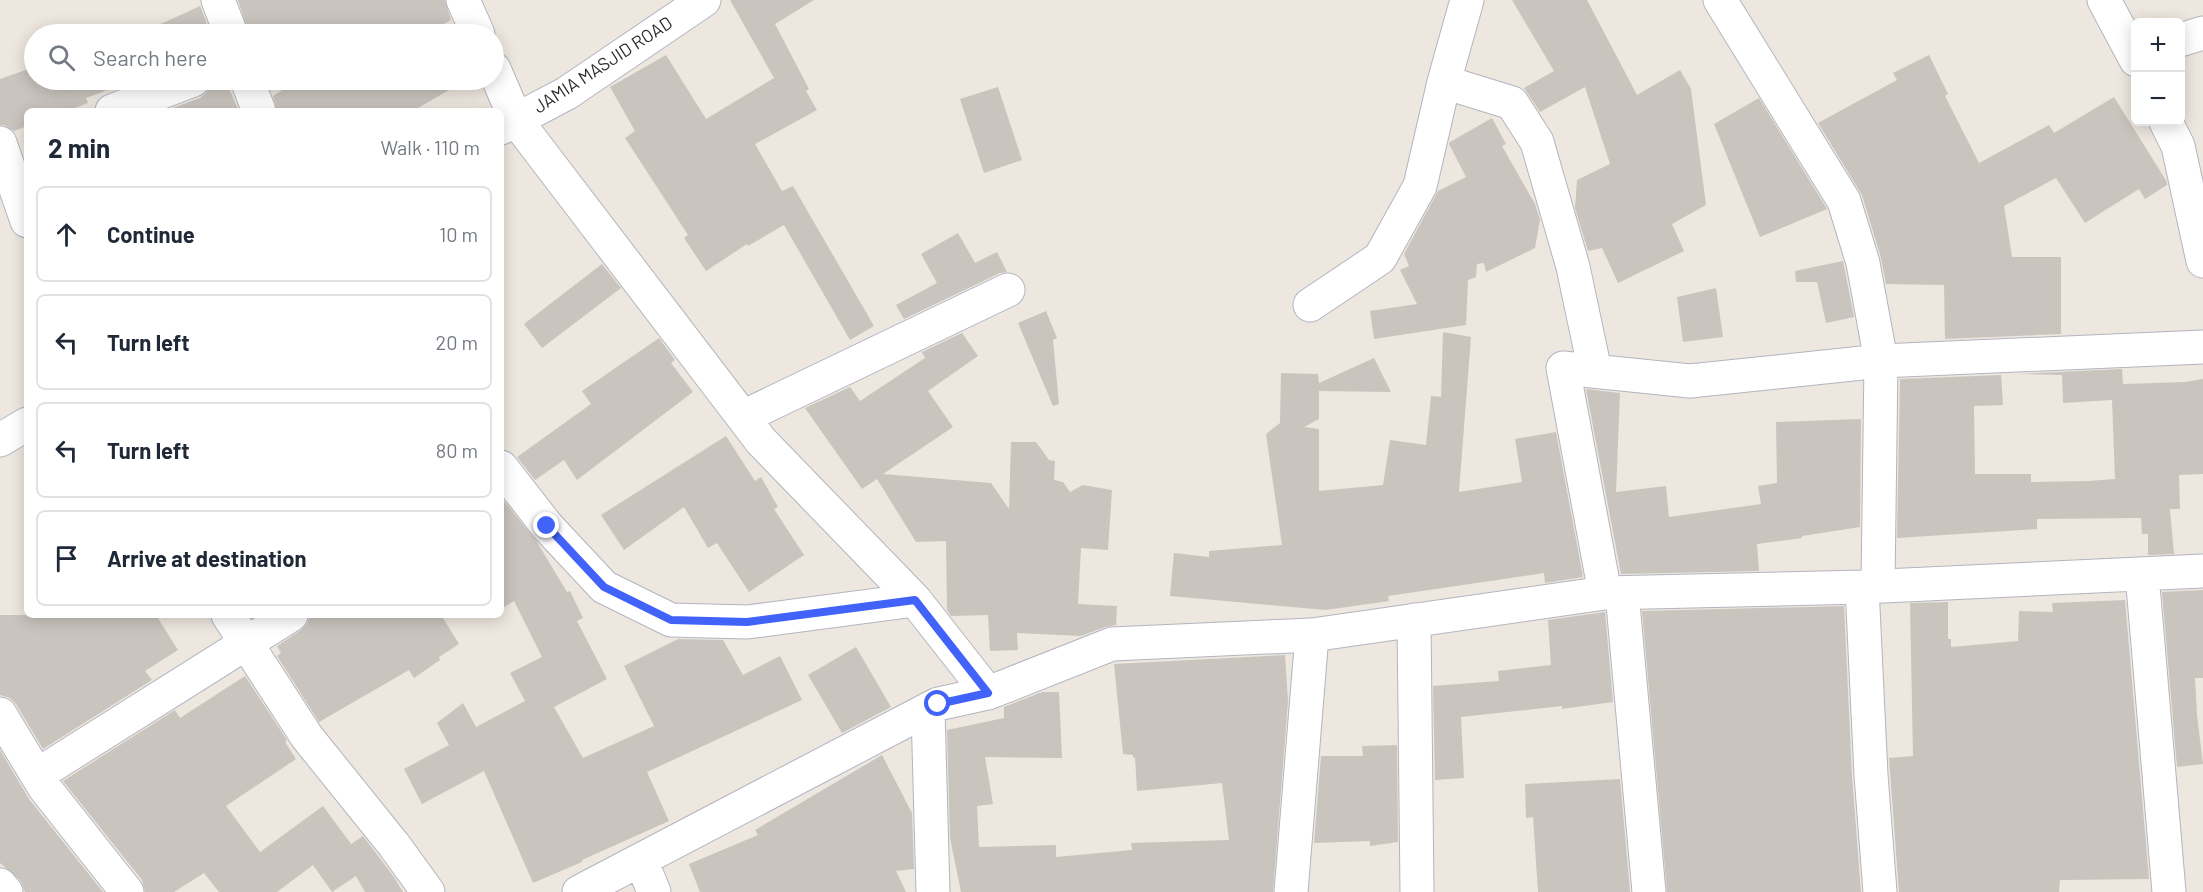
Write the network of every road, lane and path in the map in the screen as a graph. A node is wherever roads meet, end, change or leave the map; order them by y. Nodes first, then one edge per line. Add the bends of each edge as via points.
1 (218, 0) edge
2 (463, 0) edge
3 (704, 0) edge
4 (1467, 0) edge
5 (1720, 0) edge
6 (2104, 0) edge
7 (227, 24) edge
8 (474, 24) edge
9 (2203, 33) edge
10 (2185, 39) edge
11 (2131, 49) edge
12 (1444, 82) junction
13 (167, 90) edge
14 (251, 90) edge
15 (499, 90) edge
16 (120, 108) edge
17 (258, 108) edge
18 (504, 108) edge
19 (504, 108) edge
20 (508, 124) edge
21 (2168, 126) edge
22 (10, 147) edge
23 (2195, 181) edge
24 (24, 208) edge
25 (2203, 261) edge
26 (1008, 290) dead end
27 (1310, 305) dead end
28 (2203, 347) edge
29 (1881, 361) junction
30 (1595, 371) junction
31 (743, 417) junction
32 (24, 426) edge
33 (0, 440) edge
34 (505, 480) edge
35 (2203, 571) edge
36 (2142, 574) junction
37 (1870, 586) junction
38 (1614, 593) junction
39 (915, 600) junction
40 (230, 618) edge
41 (286, 618) edge
42 (1414, 620) junction
43 (1312, 635) junction
44 (245, 642) junction
45 (988, 693) junction
46 (928, 710) junction
47 (0, 714) edge
48 (37, 775) junction
49 (640, 860) junction
50 (0, 885) edge
51 (6, 892) edge
52 (127, 892) edge
53 (428, 892) edge
54 (579, 892) edge
55 (654, 892) edge
56 (933, 892) edge
57 (1291, 892) edge
58 (1417, 892) edge
59 (1649, 892) edge
60 (1880, 892) edge
61 (2169, 892) edge

1 - 7 street
2 - 8 street
3 - 20 street, JAMIA MASJID ROAD via 567,93
4 - 12 street
5 - 29 street via 1844,201 1863,263
6 - 11 street
9 - 10 street
12 - 27 street via 1420,186 1380,258
12 - 30 street via 1512,104 1538,142 1573,267
13 - 16 street
14 - 17 street
15 - 18 street
19 - 20 street
20 - 31 street
21 - 23 street
22 - 24 street
23 - 25 street
26 - 31 street
28 - 29 street
29 - 30 street via 1690,381
29 - 37 street
30 - 38 street via 1563,368
31 - 39 street via 761,441
32 - 33 street
34 - 39 street via 604,587 671,620 747,622
35 - 36 street
36 - 37 street
36 - 61 street
37 - 38 street
37 - 60 street via 1871,775
38 - 42 street
38 - 59 street
39 - 45 street
40 - 44 street
41 - 44 street
42 - 43 street
42 - 58 street
43 - 45 street via 1112,644
43 - 57 street
44 - 48 street
44 - 53 street via 307,737
45 - 46 street via 938,704
46 - 49 street
46 - 56 street
47 - 48 street
48 - 52 street
49 - 54 street
49 - 55 street
50 - 51 street

